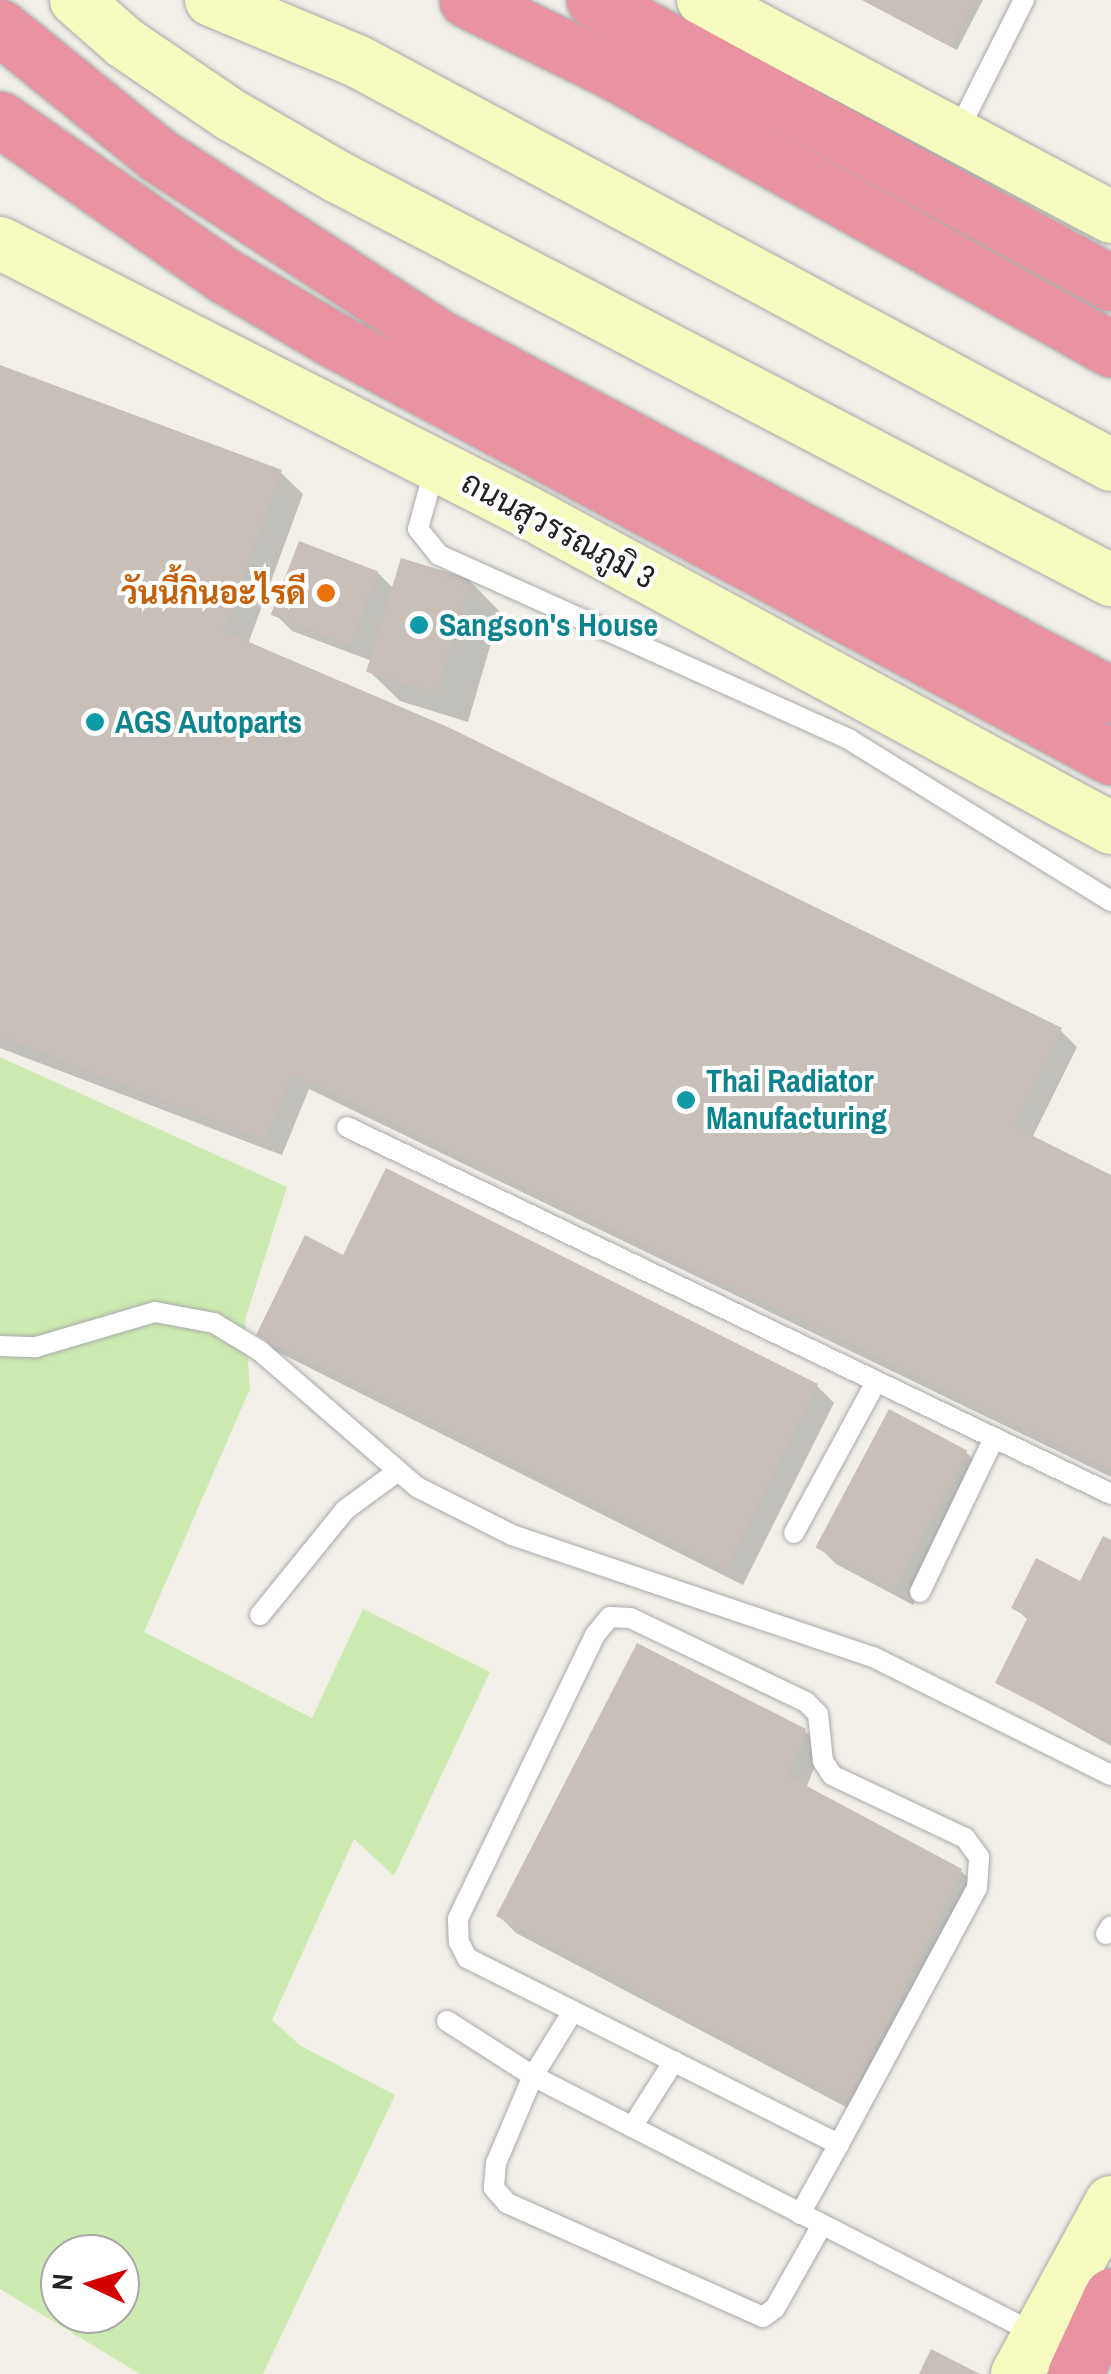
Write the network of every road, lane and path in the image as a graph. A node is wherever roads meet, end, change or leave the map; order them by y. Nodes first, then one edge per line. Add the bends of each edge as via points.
1 (76, 0) edge
2 (211, 0) edge
3 (467, 0) edge
4 (594, 0) edge
5 (1024, 0) edge
6 (708, 1) edge
7 (0, 27) edge
8 (0, 119) edge
9 (958, 131) junction
10 (1111, 217) edge
11 (0, 243) edge
12 (1111, 283) edge
13 (1111, 349) edge
14 (1111, 464) edge
15 (436, 465) junction
16 (1111, 580) edge
17 (1111, 695) edge
18 (1111, 757) edge
19 (1111, 828) edge
20 (1111, 901) edge
21 (347, 1126) dead end
22 (0, 1346) edge
23 (876, 1382) junction
24 (994, 1438) junction
25 (398, 1471) junction
26 (1111, 1494) edge
27 (794, 1533) dead end
28 (920, 1592) dead end
29 (260, 1615) dead end
30 (1111, 1775) edge
31 (573, 2011) junction
32 (448, 2021) dead end
33 (674, 2061) junction
34 (533, 2076) junction
35 (632, 2127) junction
36 (839, 2144) junction
37 (1111, 2202) edge
38 (800, 2214) junction
39 (822, 2225) junction
40 (1111, 2296) edge
41 (1028, 2355) edge
42 (1111, 2359) edge
43 (1075, 2374) edge
44 (1103, 2374) edge

1 - 16 main road via 125,43 231,115 338,177
2 - 14 main road via 357,61
3 - 13 highway via 608,69
4 - 12 highway
5 - 9 lane
6 - 9 main road
7 - 17 highway via 158,155 438,337
8 - 18 highway via 222,274 332,339
9 - 10 main road
11 - 15 main road, ถนนสุวรรณภูมิ 3
15 - 19 main road, ถนนสุวรรณภูมิ 3
15 - 20 lane via 418,529 439,555 850,740
21 - 23 lane
22 - 25 lane via 36,1347 155,1312 214,1323 260,1351
23 - 24 lane
23 - 27 lane
24 - 26 lane
24 - 28 lane
25 - 29 lane via 345,1510
25 - 30 lane via 512,1535 872,1657
31 - 33 lane
31 - 34 lane
31 - 36 lane via 467,1958 458,1919 594,1635 610,1617 630,1618 806,1702 818,1714 823,1761 832,1774 964,1838 979,1857 976,1888
32 - 34 lane
33 - 35 lane
33 - 36 lane
34 - 35 lane
34 - 39 lane via 496,2162 494,2188 507,2204 763,2317 775,2308
35 - 38 lane
36 - 38 lane
37 - 41 main road
38 - 39 lane
39 - 41 lane
40 - 43 highway
42 - 44 highway

